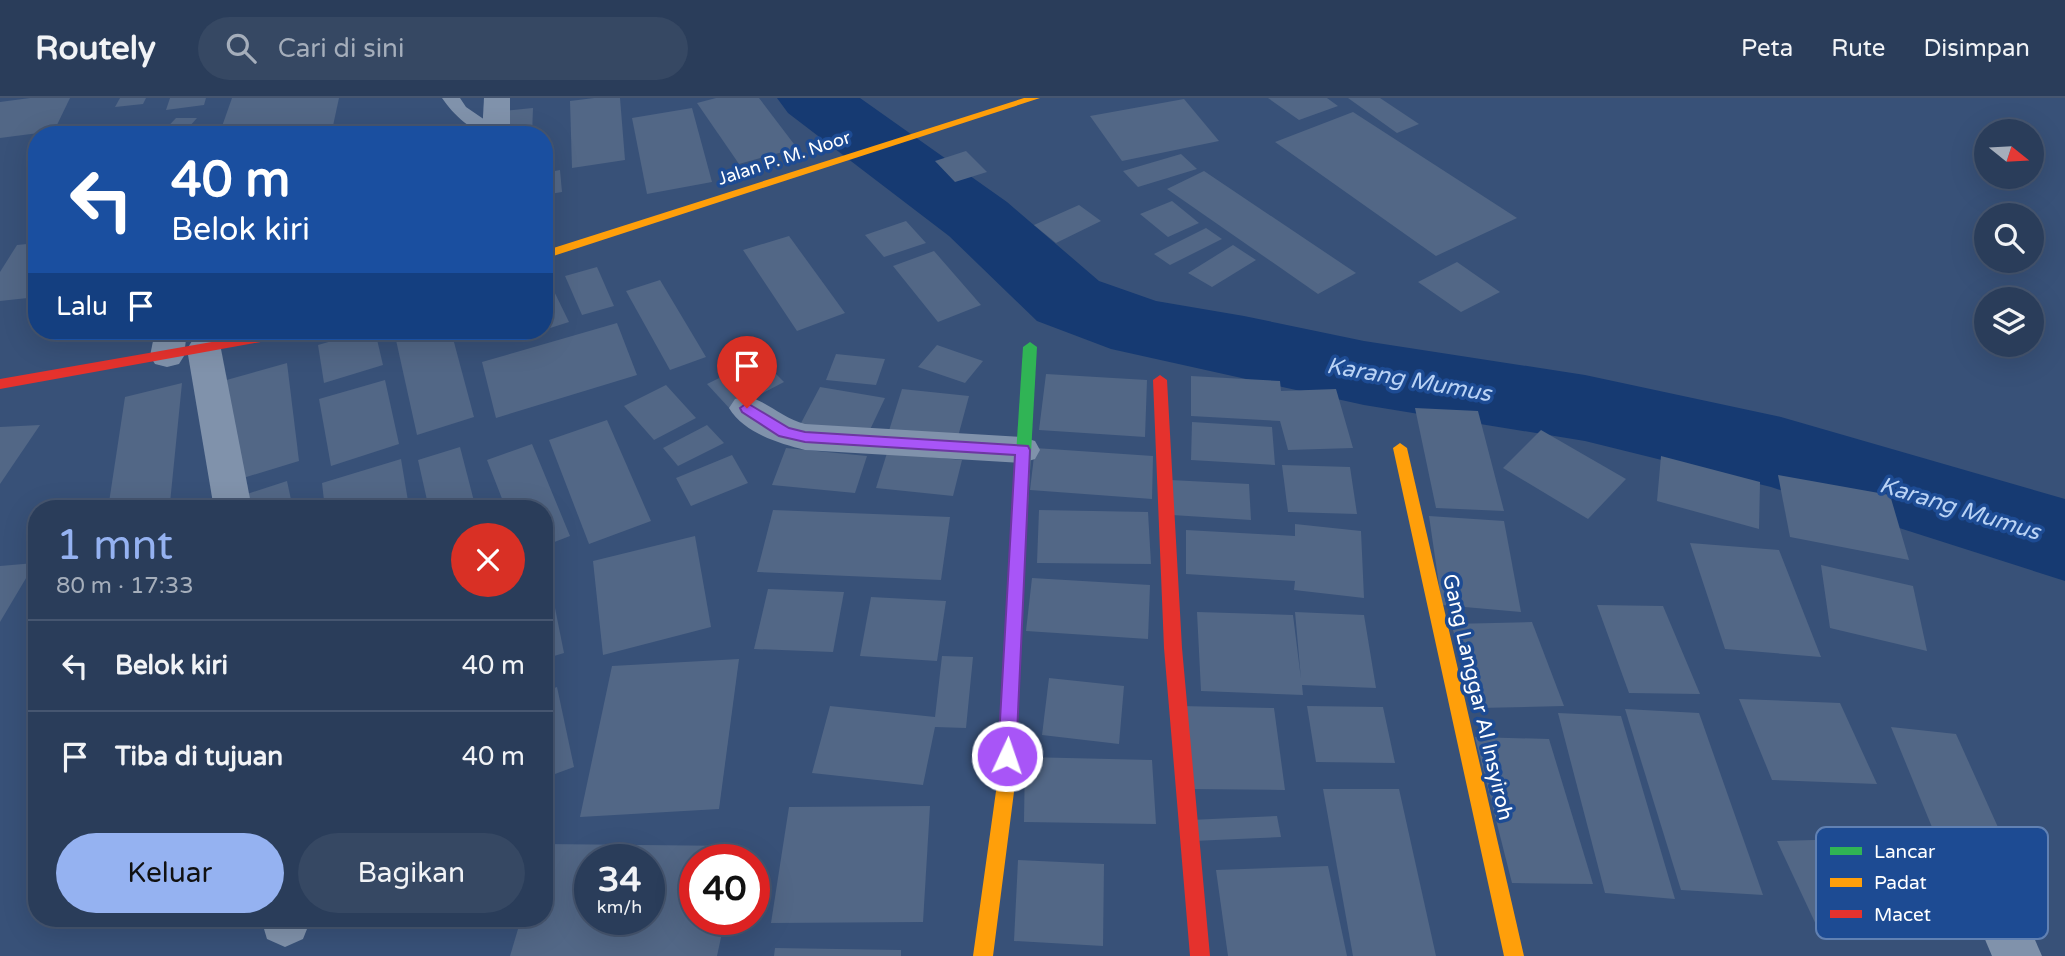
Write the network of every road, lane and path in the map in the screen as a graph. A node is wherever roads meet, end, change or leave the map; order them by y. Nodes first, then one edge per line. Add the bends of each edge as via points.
1 (451, 98) edge
2 (497, 98) edge
3 (1035, 98) edge
4 (483, 126) edge
5 (495, 126) edge
6 (553, 252) edge
7 (252, 340) edge
8 (169, 343) edge
9 (1030, 347) dead end
10 (204, 349) junction
11 (1160, 380) dead end
12 (0, 384) edge
13 (747, 408) dead end
14 (1399, 447) dead end
15 (1022, 450) junction
16 (231, 500) edge
17 (2010, 939) edge
18 (983, 956) edge
19 (1200, 956) edge
20 (1514, 956) edge
21 (2017, 956) edge

1 - 4 lane via 460,111
2 - 5 street
3 - 6 main road, Jalan P. M. Noor
7 - 10 main road
8 - 10 main road
8 - 12 main road
9 - 15 main road
10 - 16 street
11 - 19 main road via 1173,648
13 - 15 street via 784,432 805,437
14 - 20 main road, Gang Langgar Al Insyiroh
15 - 18 main road via 1006,784
17 - 21 street

